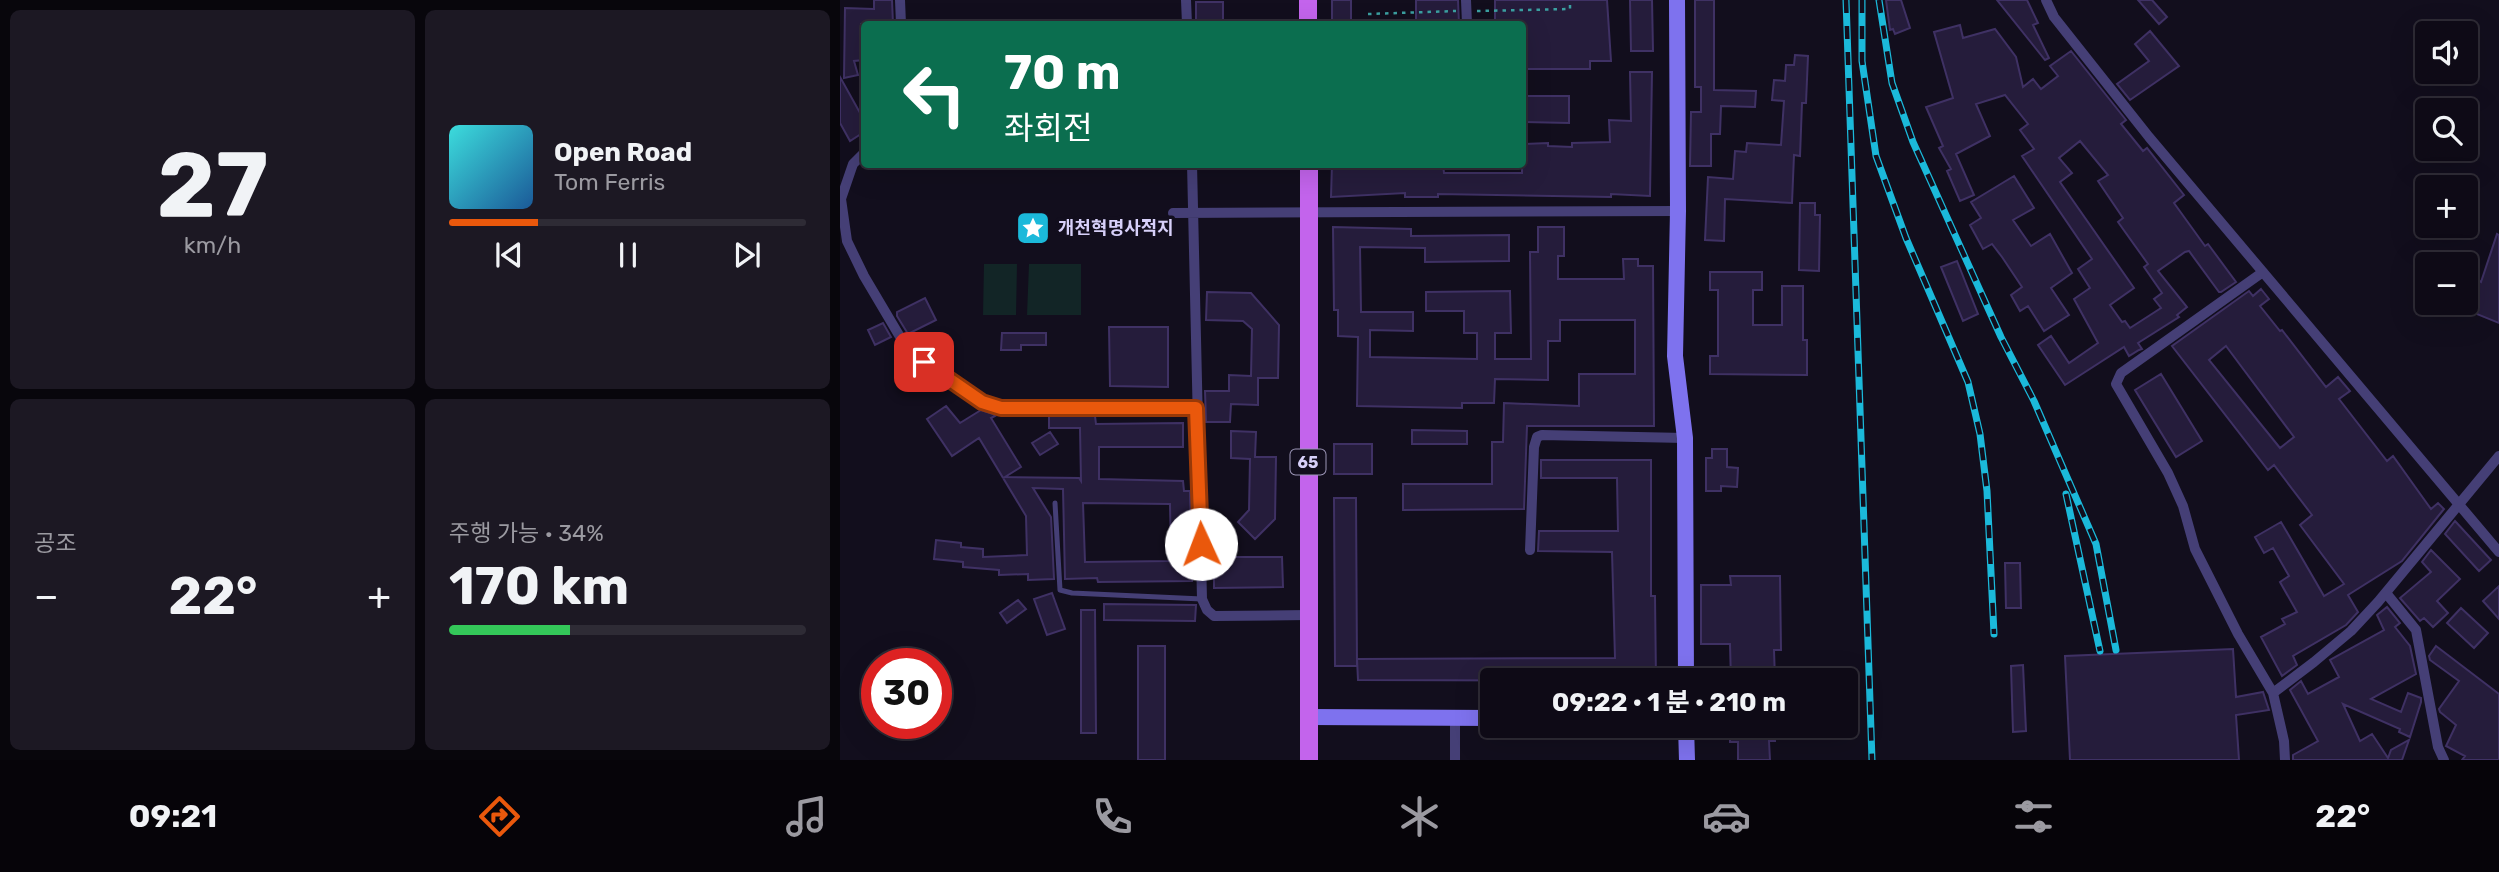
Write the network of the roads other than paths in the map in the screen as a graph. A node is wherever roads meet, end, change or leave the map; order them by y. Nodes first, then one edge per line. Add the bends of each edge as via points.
1 (900, 0) edge
2 (1186, 0) edge
3 (1308, 0) edge
4 (1466, 0) edge
5 (1677, 0) edge
6 (2046, 0) edge
7 (901, 21) edge
8 (1187, 21) edge
9 (1308, 21) edge
10 (1467, 21) edge
11 (861, 156) edge
12 (1192, 168) edge
13 (1309, 168) edge
14 (1309, 211) junction
15 (1678, 211) junction
16 (1173, 213) dead end
17 (1193, 213) junction
18 (2263, 272) junction
19 (1196, 408) junction
20 (1685, 438) junction
21 (2499, 456) edge
22 (1055, 503) dead end
23 (2460, 505) junction
24 (1530, 550) dead end
25 (2499, 552) edge
26 (2386, 593) junction
27 (1202, 598) junction
28 (1308, 615) junction
29 (1686, 668) edge
30 (2273, 693) junction
31 (1309, 716) junction
32 (1455, 717) junction
33 (1480, 718) edge
34 (1686, 738) edge
35 (1309, 760) edge
36 (1455, 760) edge
37 (1687, 760) edge
38 (2285, 760) edge
39 (2444, 760) edge

1 - 7 street
2 - 8 street
3 - 9 main road
4 - 10 street
5 - 15 main road
6 - 18 street via 2054,17 2149,137
11 - 19 street via 853,164 841,199 847,241 909,352 982,402 1001,408
12 - 17 street
13 - 14 main road, 65
14 - 15 street
14 - 17 street
14 - 28 main road, 65
15 - 20 main road via 1675,356
16 - 17 street
17 - 19 street
18 - 23 street
18 - 30 street via 2121,373 2116,384 2168,473 2183,506 2194,549
19 - 27 street
20 - 24 street via 1537,437
20 - 29 main road
21 - 23 street
22 - 27 lane via 1060,590
23 - 25 street
23 - 26 street
26 - 30 street via 2350,631
26 - 39 street via 2416,630
27 - 28 street via 1214,616
28 - 31 main road, 65
30 - 38 street
31 - 32 main road
31 - 35 main road, 65
32 - 33 main road
32 - 36 street
34 - 37 main road

